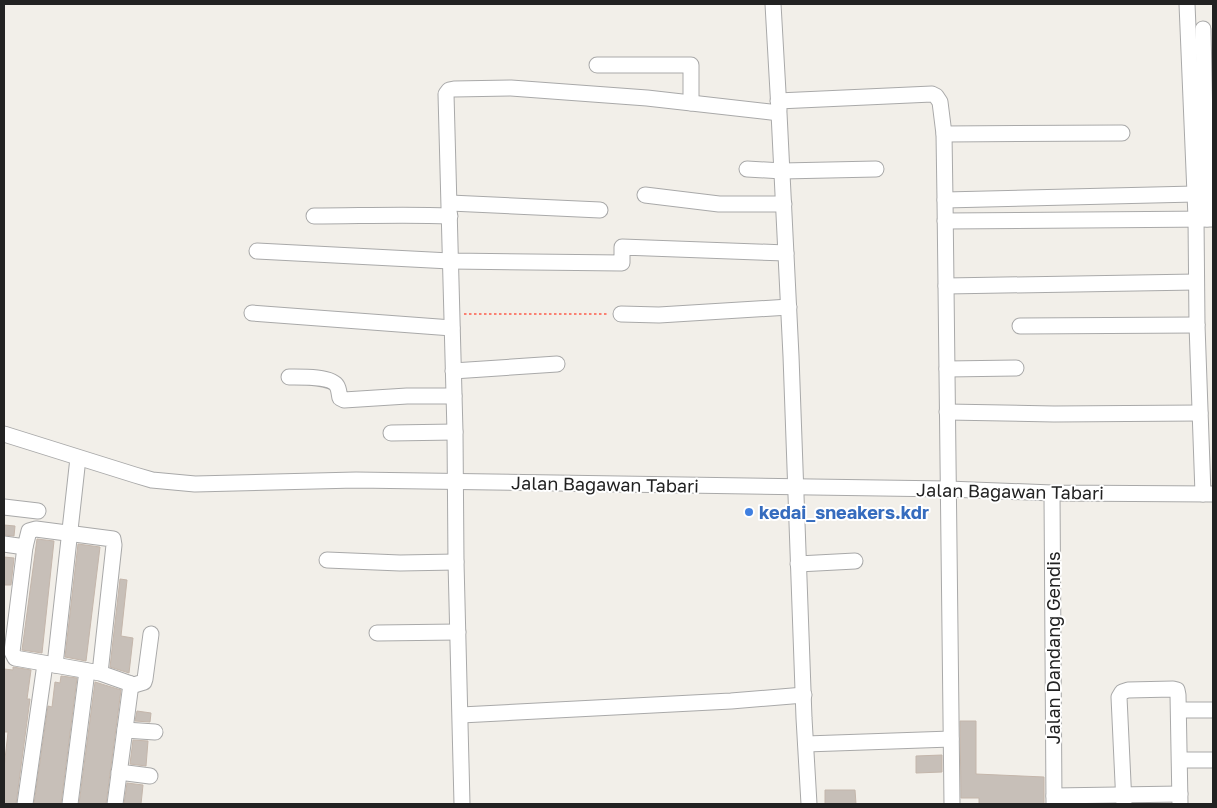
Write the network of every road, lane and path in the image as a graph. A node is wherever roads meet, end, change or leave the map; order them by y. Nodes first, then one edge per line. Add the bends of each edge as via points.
1 (773, 4) edge
2 (1188, 4) edge
3 (1201, 29) edge
4 (597, 65) dead end
5 (1209, 77) edge
6 (691, 103) junction
7 (779, 107) junction
8 (1209, 124) edge
9 (1122, 133) dead end
10 (944, 134) junction
11 (747, 169) dead end
12 (876, 169) dead end
13 (1210, 169) edge
14 (782, 172) junction
15 (645, 194) dead end
16 (1195, 194) junction
17 (945, 200) junction
18 (784, 204) junction
19 (450, 210) junction
20 (600, 210) dead end
21 (314, 216) dead end
22 (1206, 219) edge
23 (945, 221) junction
24 (257, 251) dead end
25 (786, 253) junction
26 (450, 261) junction
27 (1196, 282) junction
28 (946, 286) junction
29 (789, 307) junction
30 (252, 313) dead end
31 (621, 314) joint
32 (452, 321) junction
33 (1196, 325) junction
34 (1020, 326) dead end
35 (557, 364) dead end
36 (1016, 368) dead end
37 (947, 369) junction
38 (453, 371) junction
39 (289, 377) dead end
40 (454, 396) junction
41 (947, 412) junction
42 (1200, 413) junction
43 (454, 432) junction
44 (391, 433) dead end
45 (4, 434) edge
46 (78, 458) junction
47 (455, 481) junction
48 (796, 488) junction
49 (948, 489) junction
50 (1052, 493) junction
51 (1208, 494) edge
52 (4, 507) edge
53 (36, 529) junction
54 (70, 533) junction
55 (4, 544) edge
56 (25, 547) junction
57 (327, 560) dead end
58 (855, 561) dead end
59 (456, 562) junction
60 (798, 564) junction
61 (11, 592) edge
62 (458, 632) junction
63 (377, 633) dead end
64 (151, 634) dead end
65 (8, 652) edge
66 (50, 664) junction
67 (94, 672) junction
68 (131, 684) junction
69 (804, 695) junction
70 (1178, 710) junction
71 (1213, 710) edge
72 (461, 715) junction
73 (125, 730) junction
74 (155, 732) dead end
75 (951, 739) junction
76 (806, 744) junction
77 (1180, 760) junction
78 (1213, 760) edge
79 (119, 772) junction
80 (150, 776) dead end
81 (1124, 799) edge
82 (1180, 799) edge
83 (1054, 800) edge
84 (25, 804) edge
85 (70, 804) edge
86 (115, 804) edge
87 (462, 804) edge
88 (809, 804) edge
89 (952, 804) edge

1 - 7 street
2 - 3 street
3 - 5 street
3 - 16 street
4 - 6 street via 692,65
5 - 8 street
6 - 7 street
6 - 19 street via 511,88 449,90 446,94
7 - 10 street via 932,94 940,102
7 - 14 street
8 - 13 street
9 - 10 street
10 - 17 street
11 - 14 street
12 - 14 street
13 - 22 street
14 - 18 street
15 - 18 street via 719,204
16 - 17 street
16 - 22 street
17 - 23 street
18 - 25 street
19 - 20 street
19 - 21 street
19 - 26 street
22 - 23 street
22 - 27 street
23 - 28 street
24 - 26 street
25 - 26 street via 622,247 622,263
25 - 29 street
26 - 32 street
27 - 28 street
27 - 33 street
28 - 37 street
29 - 31 street via 659,315
29 - 48 street
30 - 32 street
31 - 32 path
32 - 38 street
33 - 34 street
33 - 42 street
35 - 38 street
36 - 37 street
37 - 41 street
38 - 40 street
39 - 40 street via 326,379 337,385 340,398 344,400
40 - 43 street
41 - 42 street
41 - 49 street
42 - 51 street
43 - 44 street
43 - 47 street
45 - 46 street, Jalan Bagawan Tabari
46 - 47 street, Jalan Bagawan Tabari via 152,480 195,484
46 - 54 street
47 - 48 street, Jalan Bagawan Tabari
47 - 59 street
48 - 49 street, Jalan Bagawan Tabari
48 - 60 street
49 - 50 street, Jalan Bagawan Tabari
49 - 75 street
50 - 51 street, Jalan Bagawan Tabari
50 - 83 street, Jalan Dandang Gendis
52 - 53 street via 38,504
53 - 54 street
53 - 56 street via 29,531
54 - 66 street
54 - 67 street via 111,538 114,543
55 - 56 street
56 - 61 street
57 - 59 street
58 - 60 street
59 - 62 street
60 - 69 street
61 - 65 street
62 - 63 street
62 - 72 street
64 - 68 street via 145,680
65 - 66 street via 16,659
66 - 67 street
66 - 84 street
67 - 68 street
67 - 85 street
68 - 73 street
69 - 72 street
69 - 76 street
70 - 71 street
70 - 77 street
70 - 81 street via 1177,690 1122,692 1119,697
72 - 87 street
73 - 74 street
73 - 79 street
75 - 76 street
75 - 89 street
76 - 88 street
77 - 78 street
77 - 82 street
79 - 80 street
79 - 86 street
81 - 82 street
81 - 83 street

